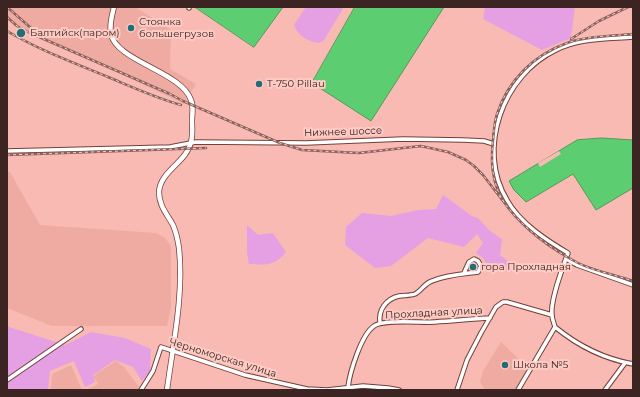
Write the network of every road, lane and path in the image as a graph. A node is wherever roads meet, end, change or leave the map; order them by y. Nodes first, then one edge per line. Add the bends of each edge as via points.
1 (114, 7) edge
2 (633, 37) edge
3 (191, 142) junction
4 (494, 144) junction
5 (7, 151) edge
6 (566, 259) junction
7 (464, 273) junction
8 (633, 285) edge
9 (552, 314) junction
10 (490, 318) junction
11 (380, 323) junction
12 (555, 327) junction
13 (81, 329) dead end
14 (172, 350) junction
15 (625, 362) junction
16 (633, 364) edge
17 (7, 380) edge
18 (348, 387) junction
19 (307, 389) edge
20 (141, 390) edge
21 (167, 390) edge
22 (399, 390) edge
23 (457, 390) edge
24 (518, 390) edge
25 (605, 390) edge

1 - 3 main road via 111,34 114,42 125,52 174,81 190,96 193,105
2 - 4 street via 587,40 542,57 521,76 505,101
3 - 4 street, Нижнее шоссе via 306,143 403,139 484,141
3 - 5 street, Нижнее шоссе via 170,148
3 - 14 main road via 164,178 159,192 179,249 179,297
4 - 6 street via 496,174 506,199 530,226 568,253
6 - 8 street
6 - 9 street
7 - 7 street via 478,272 481,266 478,261 474,259 469,262
7 - 11 street via 431,281 414,294 390,299 383,306 379,316
9 - 10 street via 503,302 496,307
9 - 12 street
10 - 11 street, Прохладная улица
10 - 23 street via 467,360
11 - 18 street via 374,326 363,340
12 - 15 street via 592,350
12 - 24 street
13 - 17 street
14 - 19 street, Черноморская улица via 245,375
14 - 20 street, Черноморская улица via 161,347 153,371
14 - 21 main road
15 - 16 street
15 - 25 street
18 - 19 street, Черноморская улица
18 - 22 street, Черноморская улица

